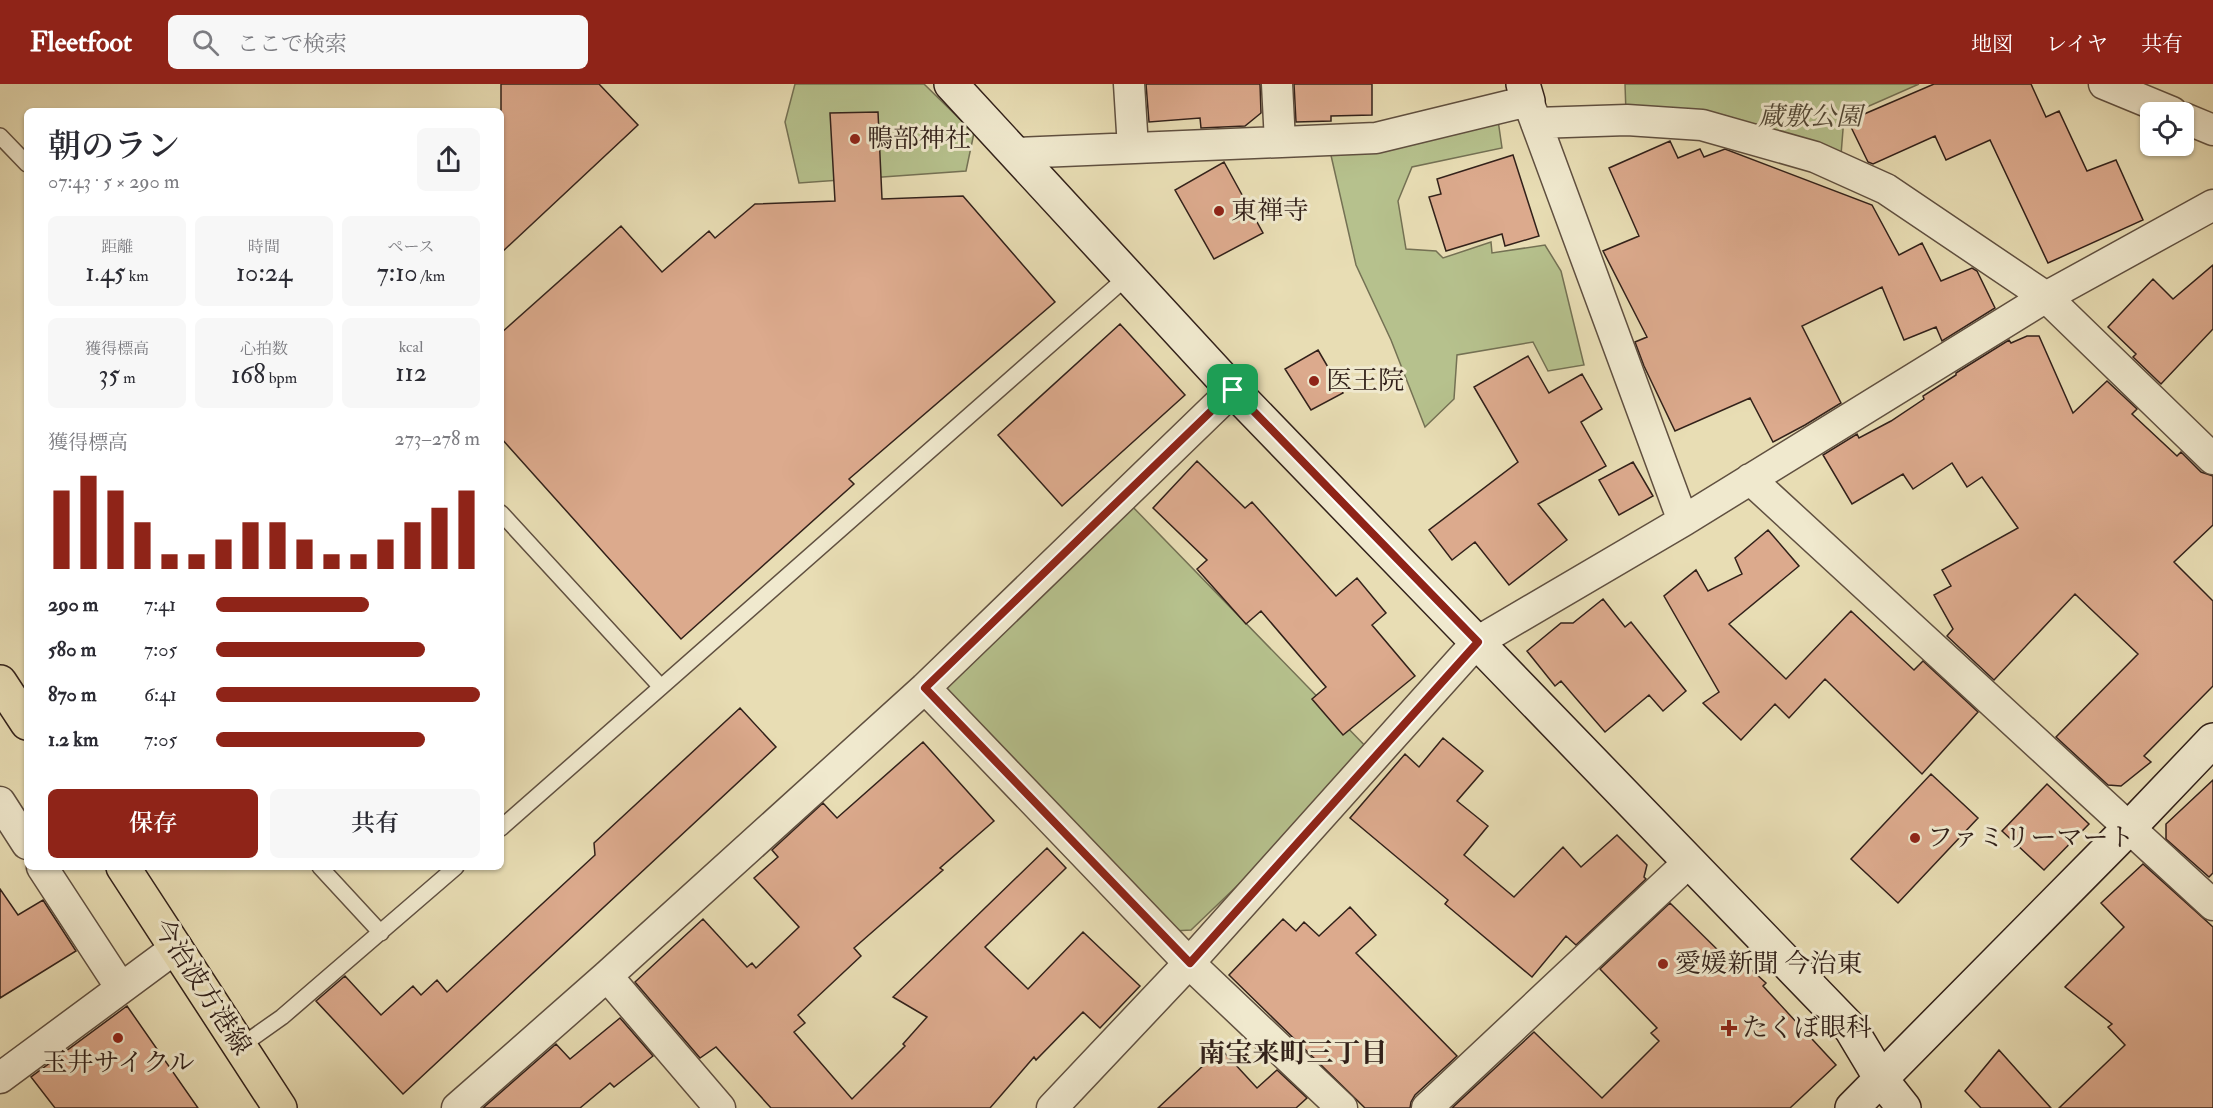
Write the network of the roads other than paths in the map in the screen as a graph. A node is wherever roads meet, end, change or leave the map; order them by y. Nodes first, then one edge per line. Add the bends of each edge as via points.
1 (951, 84) edge
2 (1129, 84) edge
3 (1277, 84) edge
4 (2103, 84) edge
5 (2147, 102) edge
6 (1529, 103) edge
7 (2194, 122) edge
8 (2213, 130) edge
9 (0, 136) edge
10 (1280, 142) junction
11 (1133, 148) junction
12 (1015, 153) junction
13 (24, 161) edge
14 (2213, 205) edge
15 (1128, 276) junction
16 (2046, 297) junction
17 (1233, 390) junction
18 (2213, 459) edge
19 (1750, 479) junction
20 (504, 516) edge
21 (1683, 521) junction
22 (1478, 642) junction
23 (0, 682) edge
24 (661, 687) junction
25 (925, 688) junction
26 (24, 718) edge
27 (2213, 740) edge
28 (0, 802) edge
29 (504, 825) edge
30 (2129, 828) junction
31 (24, 839) edge
32 (1688, 863) junction
33 (44, 870) edge
34 (125, 870) edge
35 (323, 870) edge
36 (453, 870) edge
37 (2213, 905) edge
38 (381, 933) junction
39 (177, 947) junction
40 (1190, 963) junction
41 (607, 976) junction
42 (122, 988) junction
43 (241, 1046) junction
44 (0, 1078) edge
45 (1881, 1079) junction
46 (280, 1108) edge
47 (458, 1108) edge
48 (720, 1108) edge
49 (1052, 1108) edge
50 (1342, 1108) edge
51 (1427, 1108) edge
52 (1852, 1108) edge
53 (1904, 1108) edge

1 - 12 street
2 - 11 street
3 - 10 street
4 - 5 street
6 - 10 street via 1376,138
6 - 16 street via 1627,120 1702,125 1815,157 1886,189
6 - 21 street
7 - 8 street
9 - 13 lane
10 - 11 street
11 - 12 street
12 - 15 street
14 - 16 street
15 - 17 street
15 - 24 lane
16 - 18 street
16 - 19 street
17 - 22 street
17 - 25 street
19 - 21 street
19 - 30 street
20 - 24 lane
21 - 22 street
22 - 32 street
22 - 40 street
23 - 26 main road
24 - 29 lane
25 - 40 street
25 - 41 street
27 - 30 street
28 - 31 street
30 - 37 street
30 - 45 street
32 - 45 street via 1851,1029
32 - 51 street
33 - 42 street
34 - 39 main road, 今治波方港線
35 - 38 lane
36 - 38 lane
38 - 43 lane via 282,1017
39 - 42 street
39 - 43 main road, 今治波方港線
40 - 49 street
40 - 50 street
41 - 47 street
41 - 48 street
42 - 44 street
43 - 46 main road, 今治波方港線
45 - 52 street
45 - 53 street

